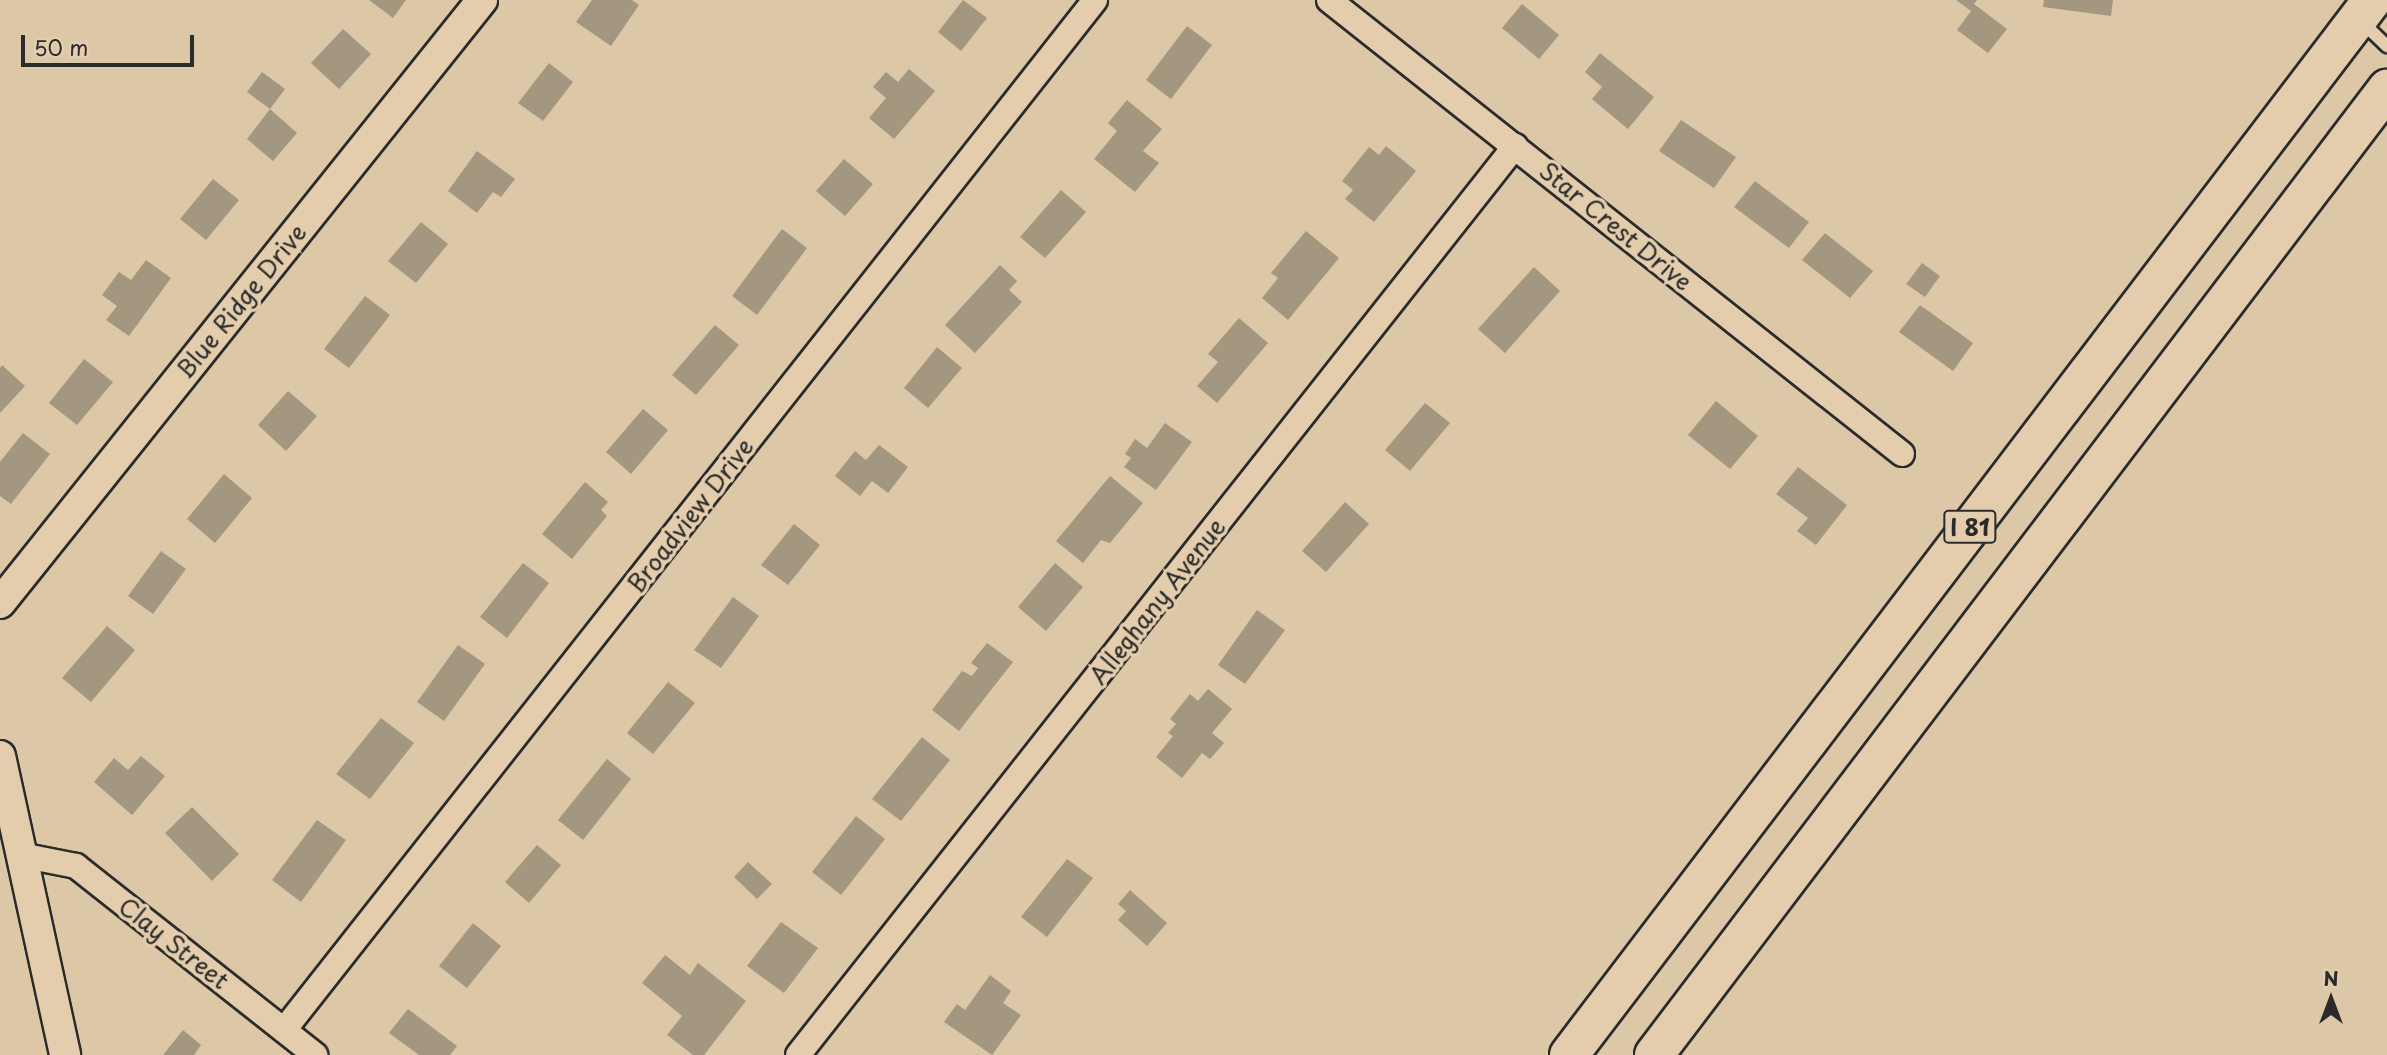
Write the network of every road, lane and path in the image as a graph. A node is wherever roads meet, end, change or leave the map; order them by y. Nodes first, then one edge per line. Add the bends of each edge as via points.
1 (482, 0) edge
2 (1095, 0) edge
3 (1329, 0) edge
4 (2365, 9) edge
5 (2387, 46) edge
6 (2387, 89) edge
7 (1515, 146) junction
8 (1902, 454) dead end
9 (0, 603) edge
10 (0, 756) edge
11 (21, 855) junction
12 (284, 1030) junction
13 (65, 1055) edge
14 (315, 1055) edge
15 (798, 1055) edge
16 (1569, 1055) edge
17 (1654, 1055) edge

1 - 9 street, Blue Ridge Drive
2 - 12 street, Broadview Drive
3 - 7 street, Star Crest Drive
4 - 5 lane
4 - 16 highway, I 81
6 - 17 highway, I 81
7 - 8 street, Star Crest Drive
7 - 15 street, Alleghany Avenue
10 - 11 street
11 - 12 street, Clay Street via 76,866
11 - 13 street
12 - 14 street, Clay Street

